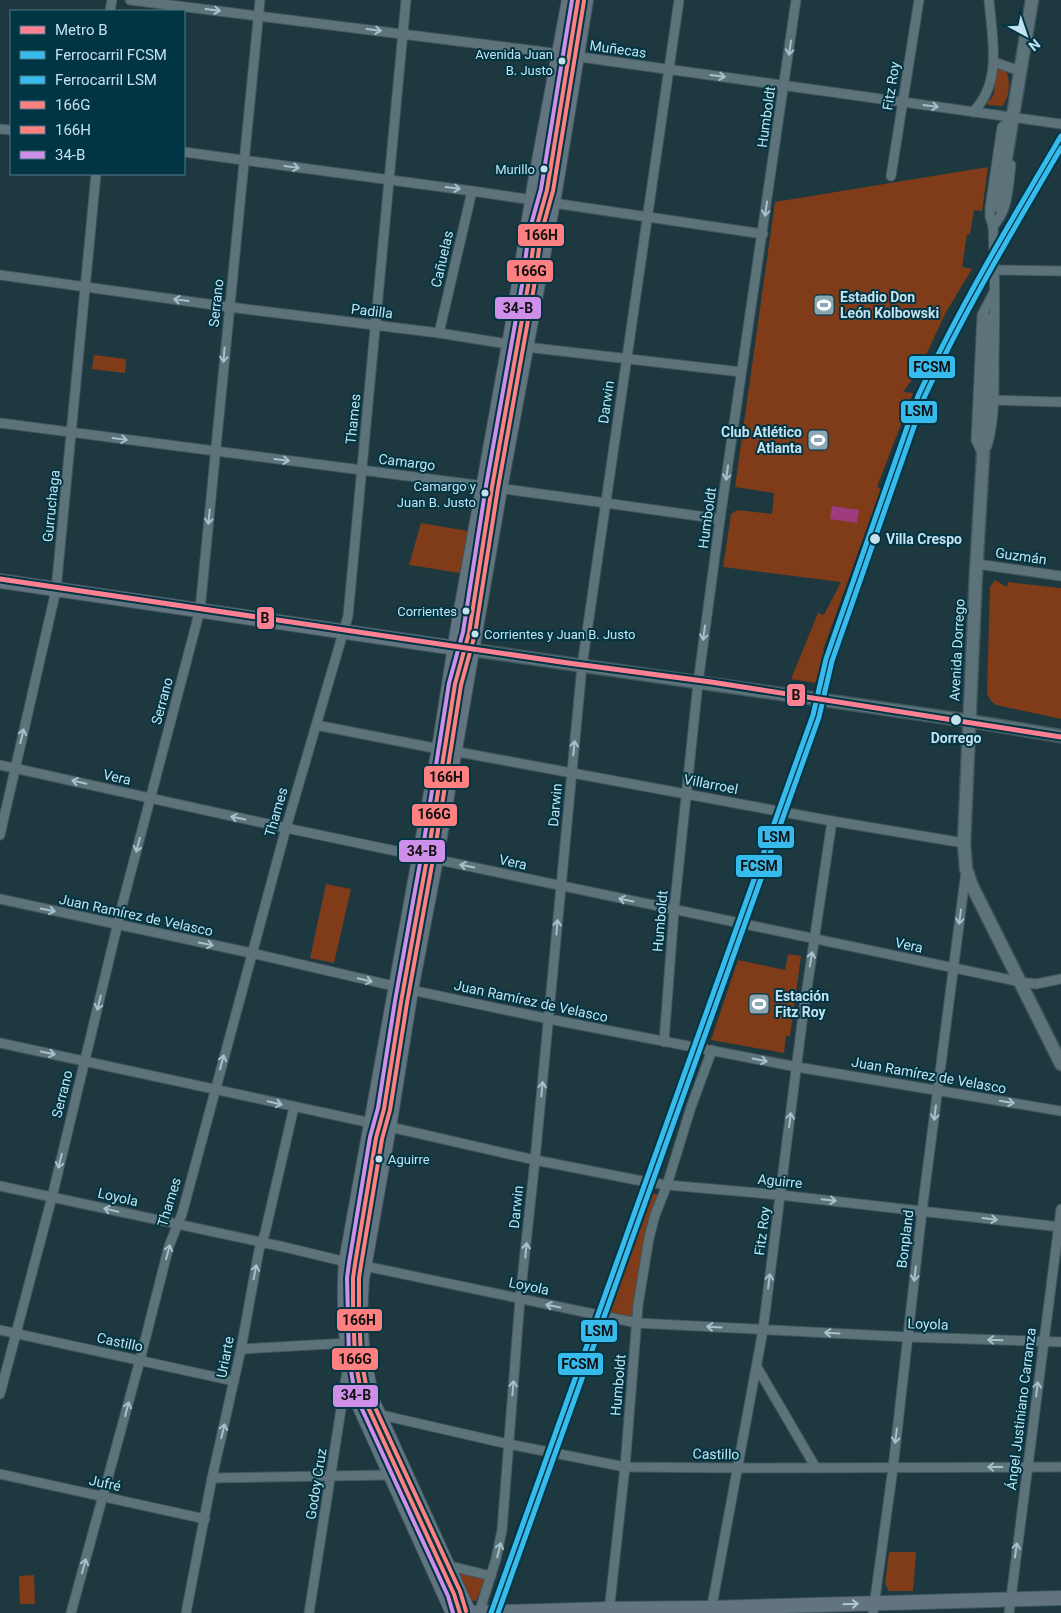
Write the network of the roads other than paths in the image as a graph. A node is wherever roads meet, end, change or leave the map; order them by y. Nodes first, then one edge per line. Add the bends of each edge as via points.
1 (130, 0) edge
2 (260, 0) edge
3 (406, 0) edge
4 (569, 0) edge
5 (586, 0) edge
6 (679, 0) edge
7 (796, 0) edge
8 (919, 0) edge
9 (989, 0) edge
10 (1032, 0) edge
11 (258, 16) junction
12 (402, 34) junction
13 (559, 54) junction
14 (577, 57) junction
15 (994, 62) junction
16 (670, 70) junction
17 (1020, 71) junction
18 (785, 85) junction
19 (902, 102) junction
20 (973, 112) junction
21 (1013, 118) junction
22 (1061, 124) edge
23 (185, 152) edge
24 (244, 160) junction
25 (96, 175) edge
26 (891, 176) dead end
27 (390, 180) junction
28 (472, 191) junction
29 (532, 200) junction
30 (553, 202) junction
31 (998, 208) junction
32 (648, 215) junction
33 (993, 226) junction
34 (763, 234) junction
35 (995, 270) junction
36 (1061, 270) edge
37 (0, 275) edge
38 (86, 286) junction
39 (229, 307) junction
40 (988, 316) junction
41 (376, 325) junction
42 (439, 333) junction
43 (509, 344) junction
44 (526, 347) junction
45 (626, 359) junction
46 (742, 372) junction
47 (993, 400) junction
48 (1061, 402) edge
49 (0, 423) edge
50 (72, 432) junction
51 (215, 452) junction
52 (984, 456) junction
53 (361, 470) junction
54 (484, 486) junction
55 (500, 488) junction
56 (606, 504) junction
57 (720, 519) junction
58 (977, 564) junction
59 (1061, 576) edge
60 (0, 581) edge
61 (56, 590) junction
62 (200, 610) junction
63 (343, 631) junction
64 (455, 647) junction
65 (473, 650) junction
66 (582, 666) junction
67 (698, 683) junction
68 (970, 721) junction
69 (316, 725) junction
70 (1061, 736) edge
71 (439, 748) junction
72 (454, 751) junction
73 (0, 765) edge
74 (15, 768) junction
75 (571, 773) junction
76 (686, 793) junction
77 (150, 798) junction
78 (832, 821) junction
79 (286, 828) junction
80 (0, 835) edge
81 (964, 843) junction
82 (420, 856) junction
83 (436, 859) junction
84 (966, 869) junction
85 (561, 886) junction
86 (0, 899) edge
87 (674, 910) junction
88 (118, 925) junction
89 (814, 939) junction
90 (251, 953) junction
91 (953, 968) junction
92 (1061, 979) edge
93 (1021, 982) junction
94 (395, 987) junction
95 (411, 990) junction
96 (548, 1019) junction
97 (664, 1042) junction
98 (0, 1043) edge
99 (712, 1050) junction
100 (84, 1061) junction
101 (1061, 1064) edge
102 (797, 1066) junction
103 (214, 1090) junction
104 (938, 1090) junction
105 (294, 1107) junction
106 (1061, 1111) edge
107 (371, 1123) junction
108 (388, 1127) junction
109 (535, 1160) junction
110 (667, 1185) junction
111 (0, 1186) edge
112 (780, 1195) junction
113 (52, 1197) junction
114 (1061, 1209) edge
115 (922, 1211) junction
116 (178, 1225) junction
117 (1060, 1227) edge
118 (263, 1242) junction
119 (346, 1262) junction
120 (364, 1266) junction
121 (520, 1299) junction
122 (637, 1323) junction
123 (0, 1330) edge
124 (763, 1330) junction
125 (16, 1334) junction
126 (908, 1337) junction
127 (1043, 1341) junction
128 (1061, 1342) edge
129 (348, 1343) junction
130 (241, 1349) junction
131 (349, 1358) junction
132 (140, 1360) junction
133 (757, 1367) junction
134 (234, 1381) junction
135 (0, 1394) edge
136 (377, 1414) junction
137 (508, 1444) junction
138 (625, 1467) junction
139 (1027, 1467) junction
140 (1061, 1467) edge
141 (738, 1468) junction
142 (816, 1468) junction
143 (892, 1468) junction
144 (0, 1474) edge
145 (390, 1476) junction
146 (212, 1478) junction
147 (330, 1478) junction
148 (104, 1496) junction
149 (205, 1519) junction
150 (446, 1565) junction
151 (491, 1576) junction
152 (1061, 1598) edge
153 (1010, 1599) junction
154 (873, 1608) edge
155 (609, 1611) edge
156 (711, 1611) edge
157 (71, 1613) edge
158 (186, 1613) edge
159 (309, 1613) edge
160 (453, 1613) edge
161 (470, 1613) edge
162 (479, 1613) edge
163 (1009, 1613) edge

1 -> 11 street, Muñecas
2 - 11 street, Serrano
3 - 12 street, Thames
4 - 13 main road
5 - 14 main road
6 - 16 street, Darwin
7 -> 18 street, Humboldt
8 - 19 street, Fitz Roy
9 - 15 street
10 - 17 main road, Avenida Dorrego
11 -> 12 street, Muñecas
11 - 24 street, Serrano
12 - 13 street, Muñecas
12 - 27 street, Thames
13 - 14 street, Muñecas
13 - 29 main road
14 - 16 street, Muñecas
14 - 30 main road
15 - 17 street
15 - 20 street via 988,92
16 -> 18 street, Muñecas
16 - 32 street, Darwin
17 - 21 main road, Avenida Dorrego
18 - 19 street, Muñecas
18 -> 34 street, Humboldt
19 -> 20 street, Muñecas
19 - 26 street, Fitz Roy
20 - 21 street, Muñecas
21 - 22 street, Muñecas
21 - 31 main road, Avenida Dorrego
23 - 24 street
24 -> 27 street
24 - 39 street, Serrano
25 - 38 street, Gurruchaga
27 -> 28 street
27 - 41 street, Thames
28 - 29 street
28 - 42 street, Cañuelas
29 - 30 street
29 - 43 main road
30 - 32 street
30 - 44 main road
31 - 33 street, Avenida Dorrego via 990,218
31 - 33 street, Avenida Dorrego via 1001,218
32 - 34 street
32 - 45 street, Darwin
33 - 35 street, Avenida Dorrego
34 - 46 street, Humboldt
35 - 36 street
35 - 40 street, Avenida Dorrego
37 - 38 street, Padilla
39 -> 38 street, Padilla
38 - 50 street, Gurruchaga
39 - 41 street, Padilla
39 -> 51 street, Serrano
40 - 47 street, Avenida Dorrego
40 - 52 main road, Avenida Dorrego
41 - 42 street, Padilla
41 - 53 street, Thames
42 - 43 street, Padilla
43 - 44 street, Padilla
43 - 54 main road
44 - 45 street, Padilla
44 - 55 main road
45 - 46 street, Padilla
45 - 56 street, Darwin
46 -> 57 street, Humboldt
47 - 48 street
47 - 52 street, Avenida Dorrego via 991,433
49 - 50 street, Camargo
50 -> 51 street, Camargo
50 - 61 street, Gurruchaga
51 -> 53 street, Camargo
51 -> 62 street, Serrano
52 - 58 main road, Avenida Dorrego
53 - 54 street, Camargo
53 - 63 street, Thames via 348,616
54 - 55 street, Camargo
54 - 64 main road
55 - 56 street, Camargo
55 - 65 main road
56 - 57 street, Camargo
56 - 66 street, Darwin
57 -> 67 street, Humboldt
58 - 59 street, Guzmán
58 - 68 main road, Avenida Dorrego
60 - 61 main road
61 - 62 main road
74 -> 61 street, Gurruchaga
62 - 63 main road
62 - 77 street, Serrano
63 - 64 main road
63 - 69 street, Thames
64 - 65 main road
64 - 71 main road
65 - 66 main road
65 - 72 main road
66 - 67 main road
75 -> 66 street, Darwin
67 - 68 main road
67 - 76 street, Humboldt
68 - 70 main road
68 - 81 main road, Avenida Dorrego
69 - 71 street
69 - 79 street, Thames
71 - 82 main road
72 - 75 street, Villarroel
72 - 83 main road
73 - 74 street, Vera
77 -> 74 street, Vera
74 - 80 street, Gurruchaga
75 - 76 street, Villarroel
75 - 85 street, Darwin
76 - 78 street, Villarroel
76 - 87 street, Humboldt
79 -> 77 street, Vera
77 -> 88 street, Serrano
78 - 81 street, Villarroel
78 - 89 street, Fitz Roy
79 - 82 street, Vera
79 - 90 street, Thames
81 - 84 main road, Avenida Dorrego
82 - 83 street, Vera
82 - 94 main road
85 -> 83 street, Vera
83 - 95 main road
84 -> 91 street, Bonpland
84 - 93 main road, Avenida Dorrego
87 -> 85 street, Vera
96 -> 85 street, Darwin
86 -> 88 street, Juan Ramírez de Velasco
87 - 89 street, Vera
87 - 97 street, Humboldt
88 -> 90 street, Juan Ramírez de Velasco
88 -> 100 street, Serrano
89 - 91 street, Vera
102 -> 89 street, Fitz Roy
90 -> 94 street, Juan Ramírez de Velasco
103 -> 90 street, Thames
91 - 93 street, Vera
91 - 104 street, Bonpland
92 - 93 street, Vera via 1036,984
93 - 101 main road, Avenida Dorrego
94 - 95 street, Juan Ramírez de Velasco
94 - 107 main road
95 - 96 street, Juan Ramírez de Velasco
95 - 108 main road
96 - 97 street, Juan Ramírez de Velasco
109 -> 96 street, Darwin
97 - 99 street, Juan Ramírez de Velasco
98 -> 100 street, Aguirre
99 -> 102 street, Juan Ramírez de Velasco
99 - 110 street, Humboldt
100 - 103 street, Aguirre
100 -> 113 street, Serrano
102 - 104 street, Juan Ramírez de Velasco
112 -> 102 street, Fitz Roy
103 -> 105 street, Aguirre
103 - 116 street, Thames
104 -> 106 street, Juan Ramírez de Velasco
104 -> 115 street, Bonpland
105 - 107 street, Aguirre
105 - 118 street, Uriarte
107 - 108 street, Aguirre
107 - 119 main road
108 - 109 street, Aguirre
108 - 120 main road
109 - 110 street, Aguirre
121 -> 109 street, Darwin
110 - 112 street, Aguirre
110 - 122 street, Humboldt via 649,1238
111 - 113 street, Loyola
112 -> 115 street, Aguirre
124 -> 112 street, Fitz Roy
116 -> 113 street, Loyola
113 - 125 street, Serrano
114 - 117 street, Ángel Justiniano Carranza
115 -> 117 street, Aguirre
115 -> 126 street, Bonpland
116 - 118 street, Loyola
132 -> 116 street, Thames via 169,1246
117 - 127 street, Ángel Justiniano Carranza
118 - 119 street, Loyola
130 -> 118 street, Uriarte
119 - 120 street, Loyola
119 - 129 main road
120 - 121 street, Loyola
120 - 136 main road via 360,1314 362,1348 368,1386
122 -> 121 street, Loyola
137 -> 121 street, Darwin
124 -> 122 street, Loyola
122 - 138 street, Humboldt
123 - 125 street, Castillo
126 -> 124 street, Loyola
124 - 133 street, Fitz Roy
125 - 132 street, Castillo
125 - 135 street, Serrano
127 -> 126 street, Loyola
126 -> 143 street, Bonpland
127 - 128 street, Loyola
139 -> 127 street, Ángel Justiniano Carranza
129 - 130 street
129 - 131 main road
130 - 134 street, Uriarte
131 - 145 main road via 355,1396
131 - 147 street, Godoy Cruz
132 - 134 street, Castillo
148 -> 132 street, Thames
133 - 141 street, Fitz Roy
133 - 142 street
146 -> 134 street, Uriarte
136 - 137 street, Castillo
136 - 150 main road
137 - 138 street, Castillo
151 -> 137 street, Darwin via 501,1542
138 - 141 street, Castillo
138 - 155 street, Humboldt
139 - 140 street, Castillo
139 -> 143 street, Castillo
153 -> 139 street, Ángel Justiniano Carranza
141 - 142 street, Castillo
141 - 156 street, Fitz Roy
142 - 143 street, Castillo
143 - 154 street, Bonpland
144 - 148 street, Jufré
145 - 147 street
145 - 160 main road
146 - 147 street
146 - 149 street, Uriarte
147 - 159 street, Godoy Cruz
148 - 149 street, Jufré
157 -> 148 street, Thames
149 - 158 street, Uriarte
150 - 151 street
150 - 161 main road
151 - 162 street, Darwin
152 - 153 main road
153 - 154 main road
153 - 163 street, Ángel Justiniano Carranza
156 -> 154 main road
155 - 156 main road
155 - 162 main road
161 - 162 main road

